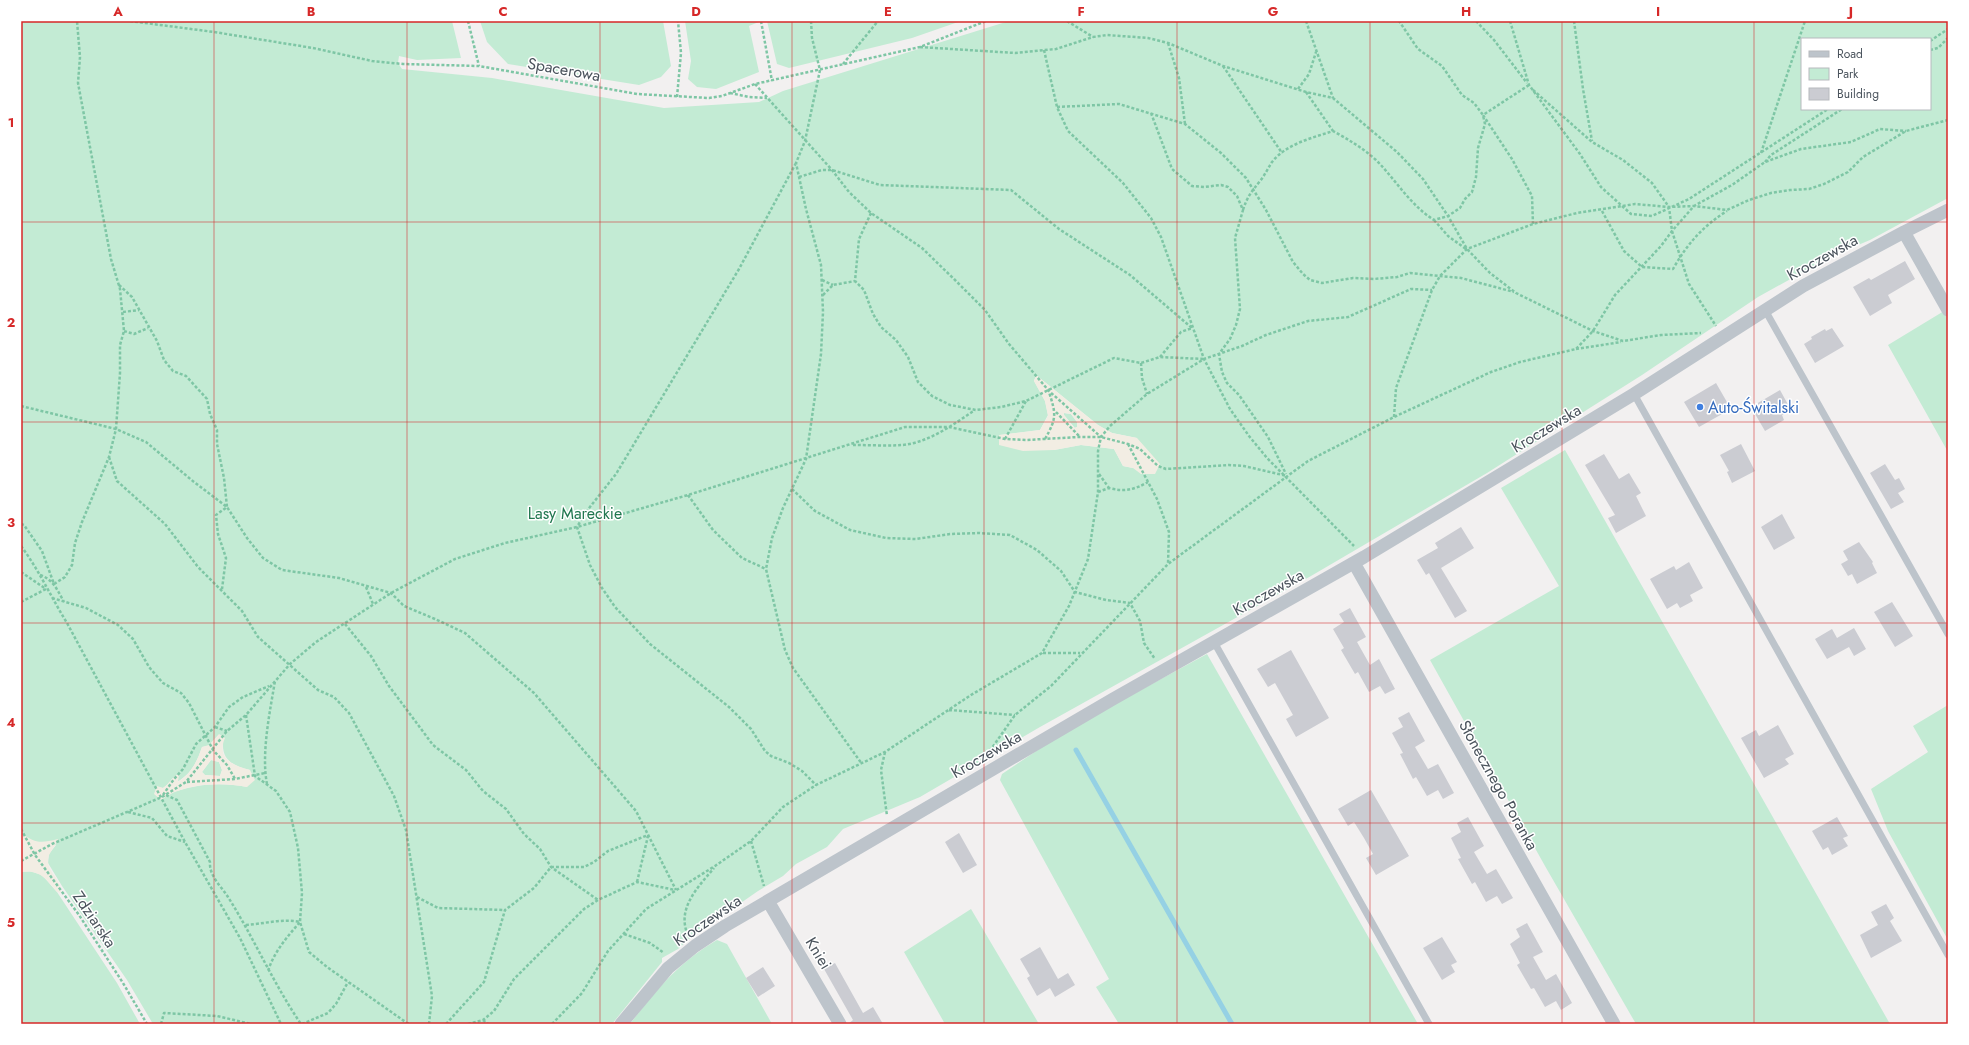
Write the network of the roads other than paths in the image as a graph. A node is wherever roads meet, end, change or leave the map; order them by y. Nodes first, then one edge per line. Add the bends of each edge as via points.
1 (1948, 210) edge
2 (1904, 232) junction
3 (1765, 310) junction
4 (1948, 310) edge
5 (1634, 394) junction
6 (1359, 560) junction
7 (1948, 634) edge
8 (1214, 642) junction
9 (768, 901) junction
10 (1948, 956) edge
11 (621, 1024) edge
12 (840, 1024) edge
13 (1429, 1024) edge
14 (1614, 1024) edge

1 - 2 street, Kroczewska
2 - 3 street, Kroczewska via 1803,286
2 - 4 street
3 - 5 street, Kroczewska
3 - 7 lane
5 - 6 street, Kroczewska
5 - 10 lane
6 - 8 street, Kroczewska
6 - 14 street, Słonecznego Poranka
8 - 9 street, Kroczewska
8 - 13 lane
9 - 11 street, Kroczewska via 695,946 674,963 644,994
9 - 12 street, Kniei

